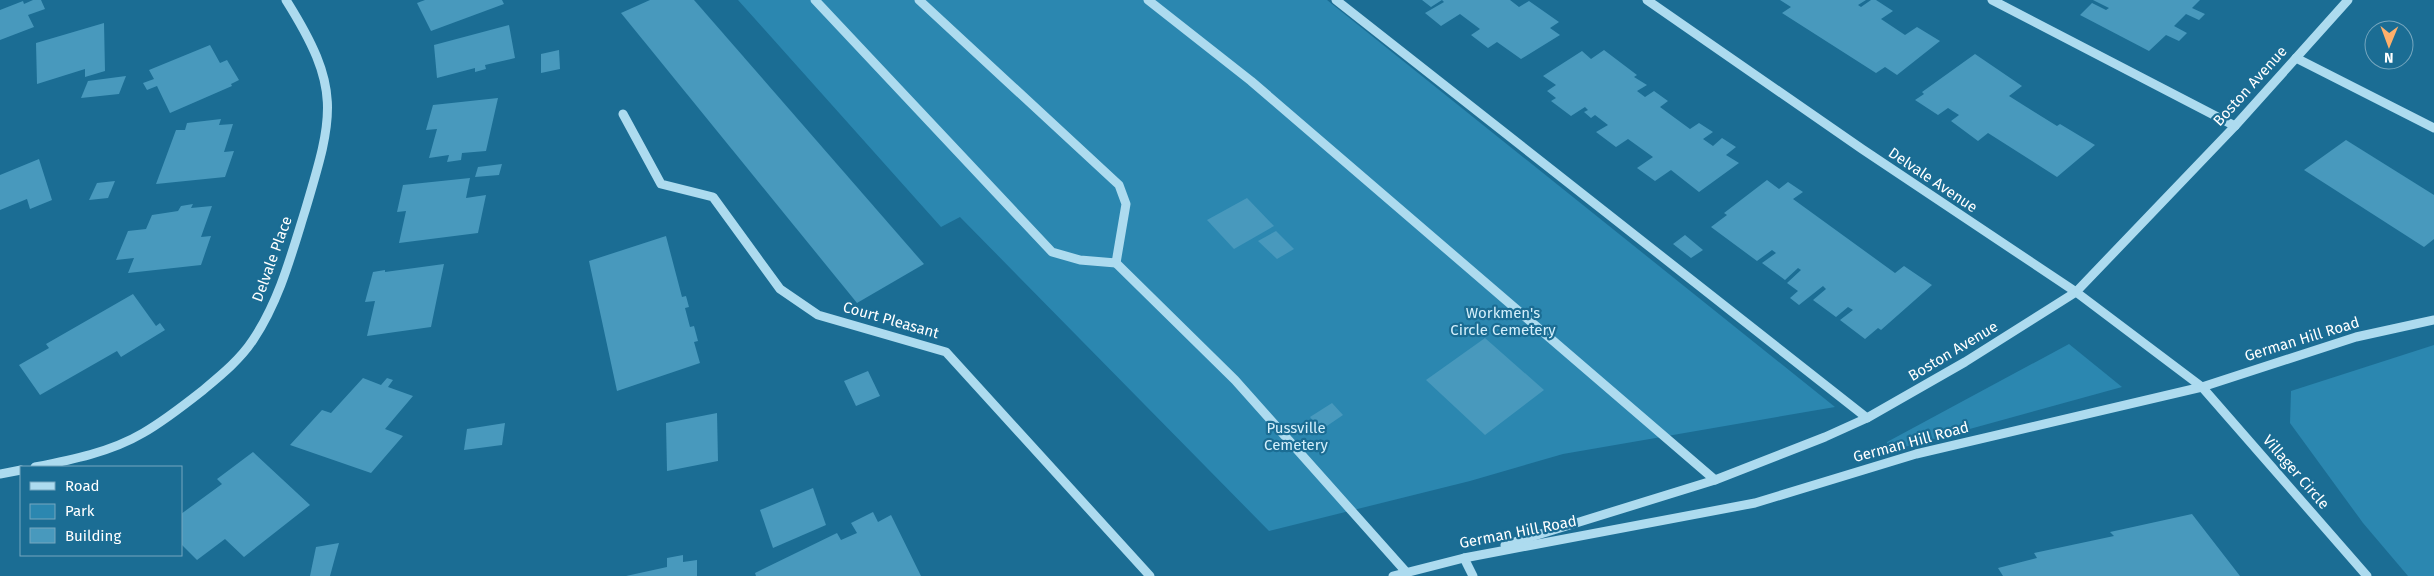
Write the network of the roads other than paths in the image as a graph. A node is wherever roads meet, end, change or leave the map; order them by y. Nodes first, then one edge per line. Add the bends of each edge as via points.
1 (286, 0) edge
2 (815, 0) edge
3 (919, 0) edge
4 (1148, 0) edge
5 (1336, 0) edge
6 (1992, 0) edge
7 (2011, 0) edge
8 (2348, 0) edge
9 (1650, 1) edge
10 (2004, 6) junction
11 (2296, 58) junction
12 (623, 114) dead end
13 (2235, 126) junction
14 (2434, 128) edge
15 (1116, 263) junction
16 (2076, 292) junction
17 (2434, 320) edge
18 (2202, 387) junction
19 (1867, 418) junction
20 (39, 466) edge
21 (20, 470) edge
22 (0, 474) edge
23 (1714, 480) junction
24 (1464, 558) junction
25 (1407, 573) junction
26 (1150, 576) edge
27 (1393, 576) edge
28 (1473, 576) edge
29 (2367, 576) edge

1 - 20 street, Delvale Place via 319,61 329,92 329,119 280,290 266,318 252,342 225,372 142,434 94,452
2 - 15 street via 1052,252 1080,260
3 - 15 street via 1119,185 1126,204
4 - 23 street via 1251,81
5 - 19 street
6 - 10 street
7 - 10 street
8 - 11 street, Boston Avenue
9 - 16 street, Delvale Avenue via 1862,149
10 - 13 street
11 - 13 street, Boston Avenue
11 - 14 street
12 - 26 street, Court Pleasant via 661,184 713,197 780,289 818,315 946,352
13 - 16 street, Boston Avenue
15 - 25 street via 1235,380
16 - 18 street, Delvale Avenue
16 - 19 street, Boston Avenue via 1965,362
17 - 18 street, German Hill Road via 2356,338
18 - 24 street, German Hill Road via 1916,454 1755,502
18 - 29 street, Villager Circle
19 - 23 street, Boston Avenue
21 - 22 street
23 - 24 street, Boston Avenue
24 - 25 street, German Hill Road
24 - 28 street
25 - 27 street, German Hill Road

